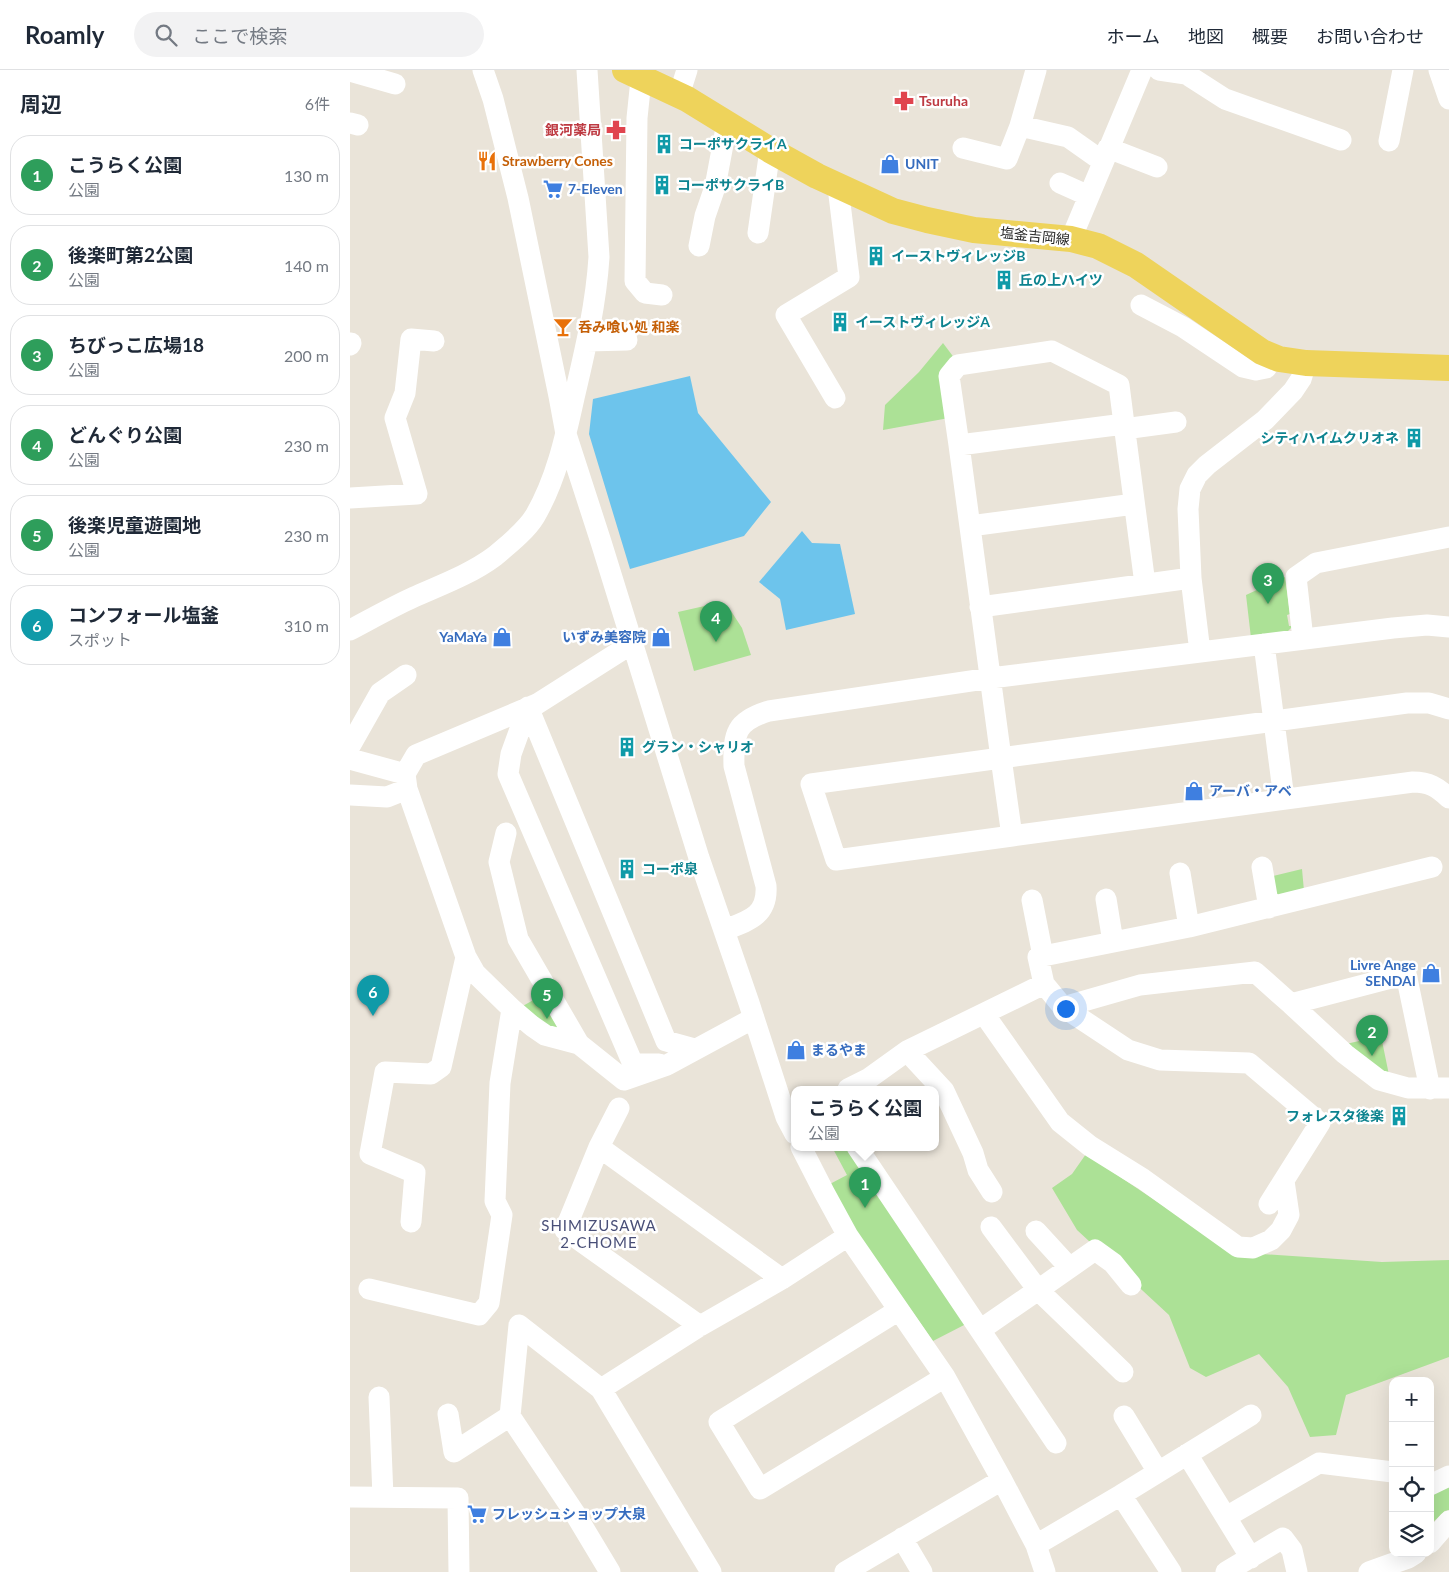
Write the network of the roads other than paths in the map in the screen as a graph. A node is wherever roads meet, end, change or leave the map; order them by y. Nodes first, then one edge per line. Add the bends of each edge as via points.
1 (483, 70) edge
2 (588, 70) edge
3 (686, 70) edge
4 (1036, 70) edge
5 (1142, 70) edge
6 (1160, 70) edge
7 (1402, 70) edge
8 (1439, 70) edge
9 (350, 71) edge
10 (636, 72) edge
11 (395, 84) dead end
12 (679, 95) junction
13 (1449, 99) edge
14 (727, 123) junction
15 (1020, 126) junction
16 (1341, 140) dead end
17 (1389, 142) dead end
18 (963, 148) dead end
19 (770, 150) junction
20 (1105, 154) junction
21 (1158, 167) dead end
22 (1060, 183) dead end
23 (838, 187) junction
24 (1089, 196) junction
25 (758, 233) dead end
26 (1071, 239) junction
27 (699, 246) dead end
28 (662, 296) dead end
29 (1141, 305) dead end
30 (628, 340) dead end
31 (434, 341) dead end
32 (587, 341) junction
33 (1274, 357) junction
34 (1306, 363) junction
35 (1449, 368) edge
36 (836, 398) dead end
37 (1176, 422) dead end
38 (1124, 426) junction
39 (566, 434) junction
40 (959, 445) junction
41 (350, 498) edge
42 (1134, 504) junction
43 (970, 526) junction
44 (1449, 537) edge
45 (1192, 578) junction
46 (1145, 584) junction
47 (980, 607) junction
48 (1449, 627) edge
49 (350, 630) edge
50 (1303, 639) junction
51 (633, 643) junction
52 (1264, 644) junction
53 (1200, 652) junction
54 (406, 675) dead end
55 (991, 678) junction
56 (528, 707) junction
57 (1449, 709) edge
58 (1275, 721) junction
59 (350, 746) edge
60 (1001, 758) junction
61 (350, 759) edge
62 (406, 782) junction
63 (350, 795) edge
64 (1449, 798) edge
65 (1284, 799) junction
66 (506, 834) dead end
67 (1012, 836) junction
68 (1262, 866) dead end
69 (1432, 867) dead end
70 (1180, 873) dead end
71 (1106, 899) dead end
72 (1032, 900) dead end
73 (1269, 908) junction
74 (1189, 927) junction
75 (724, 930) junction
76 (1113, 942) junction
77 (466, 956) junction
78 (1043, 956) junction
79 (1044, 984) junction
80 (1291, 1004) junction
81 (1063, 1006) junction
82 (512, 1009) junction
83 (984, 1014) junction
84 (754, 1018) junction
85 (579, 1044) junction
86 (695, 1049) junction
87 (907, 1051) junction
88 (667, 1065) junction
89 (854, 1086) edge
90 (1439, 1089) edge
91 (619, 1108) dead end
92 (791, 1119) edge
93 (600, 1147) junction
94 (803, 1151) edge
95 (860, 1151) edge
96 (1284, 1181) junction
97 (992, 1192) dead end
98 (1268, 1204) dead end
99 (411, 1222) dead end
100 (991, 1227) dead end
101 (1036, 1231) dead end
102 (848, 1236) junction
103 (1069, 1267) junction
104 (782, 1279) junction
105 (1131, 1285) dead end
106 (369, 1288) dead end
107 (1038, 1290) junction
108 (899, 1310) junction
109 (700, 1326) junction
110 (980, 1330) junction
111 (1123, 1372) dead end
112 (945, 1377) junction
113 (601, 1389) junction
114 (379, 1397) dead end
115 (448, 1414) dead end
116 (1251, 1415) dead end
117 (510, 1416) junction
118 (1124, 1416) dead end
119 (1056, 1443) dead end
120 (1187, 1454) junction
121 (1158, 1472) junction
122 (1389, 1472) edge
123 (1449, 1476) edge
124 (1002, 1480) junction
125 (1434, 1483) edge
126 (1121, 1494) junction
127 (350, 1497) edge
128 (382, 1497) junction
129 (1226, 1517) junction
130 (1449, 1521) edge
131 (902, 1538) junction
132 (1434, 1538) edge
133 (1036, 1545) junction
134 (1410, 1557) edge
135 (1251, 1558) junction
136 (459, 1572) edge
137 (610, 1572) edge
138 (711, 1572) edge
139 (845, 1572) edge
140 (922, 1572) edge
141 (1045, 1572) edge
142 (1171, 1572) edge
143 (1226, 1572) edge
144 (1297, 1572) edge
145 (1369, 1572) edge

1 - 39 street via 518,198
2 - 32 street via 599,257
3 - 12 street
4 - 15 street
5 - 20 street
6 - 16 street via 1186,74 1224,99
7 - 17 street
8 - 13 street
9 - 11 street
10 - 12 main road, 塩釜吉岡線
10 - 28 street via 635,282 645,293
12 - 14 main road, 塩釜吉岡線
14 - 19 main road, 塩釜吉岡線
14 - 27 street via 715,187 704,216
15 - 18 street via 1007,159
15 - 20 street via 1068,137
19 - 23 main road, 塩釜吉岡線
19 - 25 street
20 - 21 street
20 - 24 street
22 - 24 street
23 - 26 main road, 塩釜吉岡線 via 893,211 927,220 974,230
23 - 36 street via 849,277 786,315
24 - 26 street
26 - 33 main road, 塩釜吉岡線 via 1098,246 1136,265
29 - 33 street via 1183,327 1243,367 1266,368
30 - 32 street
31 - 41 street via 410,339 405,393 395,418 417,494
32 - 39 street
33 - 34 main road, 塩釜吉岡線
34 - 35 main road, 塩釜吉岡線
34 - 45 street via 1294,391 1265,420 1206,465 1190,489
37 - 38 street
38 - 40 street
38 - 40 street via 1119,385 1052,351 958,365 949,376
38 - 42 street
39 - 49 street via 550,486 534,518 514,539 470,572
39 - 51 street
40 - 43 street
42 - 43 street
42 - 46 street
43 - 47 street
44 - 50 street via 1316,563 1296,578
45 - 46 street
45 - 53 street
46 - 47 street
47 - 55 street
48 - 50 street via 1426,625
50 - 52 street
51 - 56 street via 538,704
51 - 75 street
52 - 53 street
52 - 58 street
53 - 55 street
54 - 59 street via 380,693
55 - 60 street
55 - 75 street via 769,711 751,717 738,730 733,747 734,766 767,895 758,914
56 - 62 street via 416,755
56 - 86 street via 666,1041
56 - 88 street via 511,754 508,774 633,1064
57 - 58 street via 1429,702 1407,703
58 - 60 street
58 - 65 street
60 - 67 street
60 - 67 street via 811,784 836,860
61 - 62 street
62 - 63 street via 387,797
62 - 77 street
64 - 65 street via 1437,787 1413,782
65 - 67 street
66 - 85 street via 499,862 518,939
68 - 73 street
69 - 73 street
70 - 74 street
71 - 76 street
72 - 78 street
73 - 74 street
74 - 76 street
75 - 84 street
76 - 78 street
77 - 82 street via 476,974
77 - 99 street via 442,1067 431,1074 385,1072 370,1154 415,1173
78 - 79 street via 1038,956
79 - 81 street
79 - 83 street
80 - 81 street via 1255,972 1140,985
80 - 90 street via 1345,1054 1379,1080 1408,1088
80 - 90 street via 1406,974
81 - 96 street via 1128,1050 1160,1060 1249,1063 1320,1123
82 - 85 street via 545,1034
82 - 106 street via 500,1083 495,1201 502,1216 489,1304 478,1315
83 - 87 street
83 - 96 street via 1060,1122 1238,1247 1253,1248 1271,1240 1281,1230 1289,1215
84 - 86 street
84 - 92 street
85 - 88 street via 624,1080
86 - 88 street
87 - 89 street
87 - 97 street via 944,1091 978,1170
91 - 93 street
93 - 104 street
93 - 109 street via 565,1230
94 - 102 street
95 - 110 street
96 - 98 street
100 - 107 street
101 - 103 street
102 - 104 street
102 - 108 street
103 - 105 street via 1095,1250 1113,1263
103 - 107 street
104 - 109 street
107 - 110 street
107 - 111 street
108 - 112 street
108 - 112 street via 719,1422 760,1489
109 - 113 street
110 - 119 street
112 - 124 street
113 - 117 street via 519,1325
113 - 138 street
114 - 128 street
115 - 117 street via 454,1452
116 - 120 street
117 - 137 street
118 - 121 street
120 - 121 street
120 - 129 street
121 - 126 street
122 - 129 street via 1319,1463
123 - 125 street
124 - 131 street
124 - 133 street
126 - 133 street
126 - 142 street
127 - 128 street
128 - 136 street via 458,1498
129 - 135 street
130 - 132 street
131 - 139 street
131 - 140 street
133 - 141 street
134 - 145 street
135 - 143 street
135 - 144 street via 1283,1538 1292,1550

